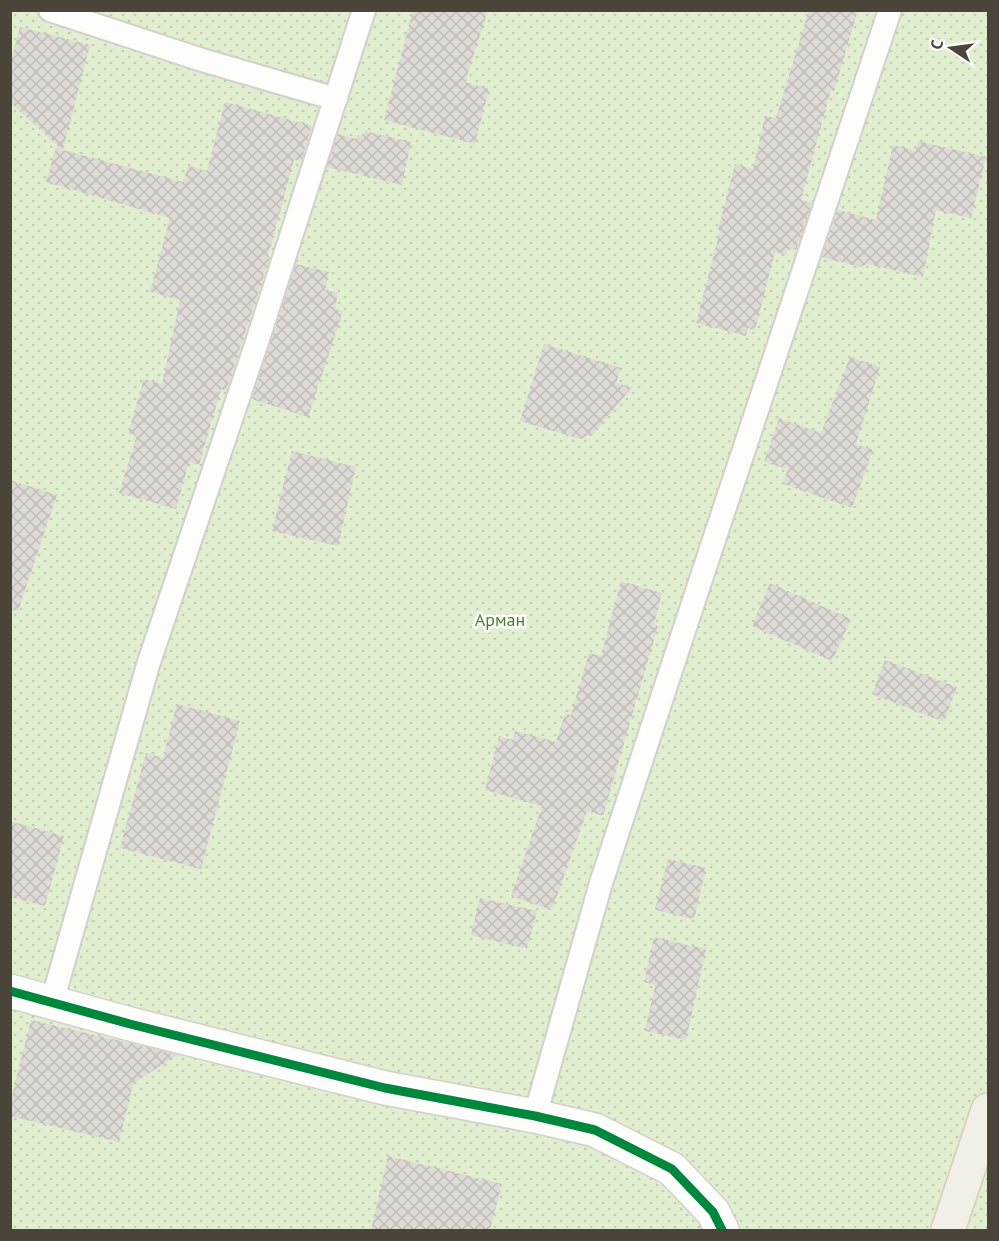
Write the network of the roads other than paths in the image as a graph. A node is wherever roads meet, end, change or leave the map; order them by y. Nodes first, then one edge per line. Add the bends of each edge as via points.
1 (50, 10) edge
2 (364, 10) edge
3 (890, 10) edge
4 (336, 99) junction
5 (10, 991) edge
6 (52, 1002) junction
7 (988, 1110) edge
8 (535, 1116) junction
9 (722, 1230) edge
10 (948, 1230) edge

1 - 4 lane
2 - 4 lane
3 - 8 lane via 601,883
4 - 6 lane via 148,665
5 - 6 street
6 - 8 street via 386,1088
7 - 10 main road
8 - 9 street via 595,1131 672,1169 713,1212

